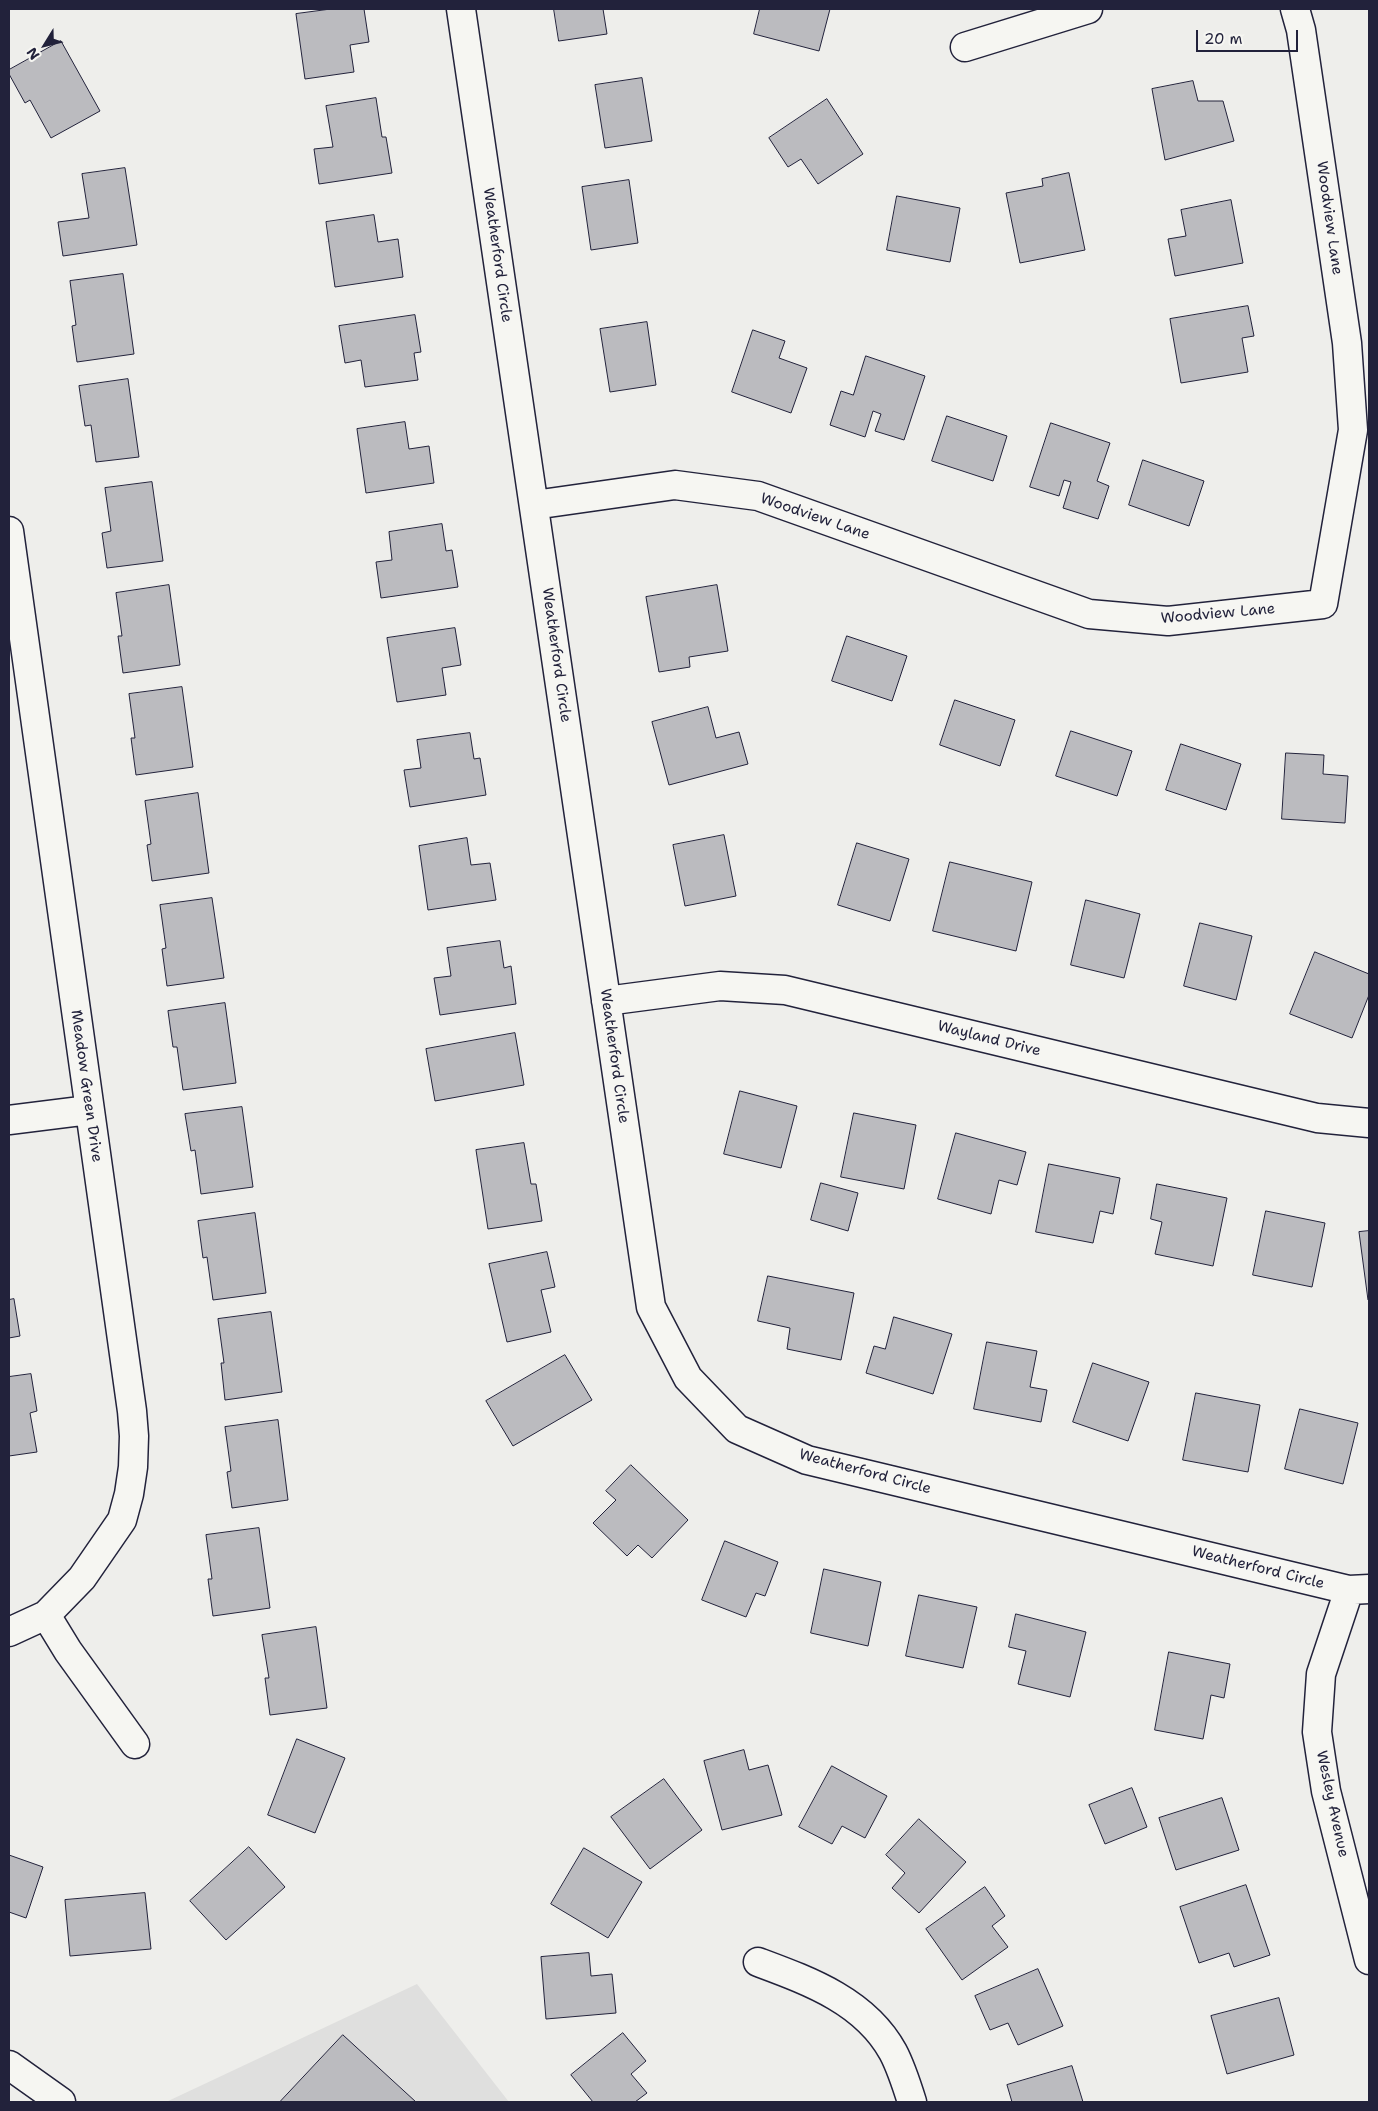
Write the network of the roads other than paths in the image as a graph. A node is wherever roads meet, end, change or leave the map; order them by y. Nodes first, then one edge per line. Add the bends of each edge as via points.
1 (461, 9) edge
2 (1088, 9) edge
3 (1295, 9) edge
4 (965, 48) dead end
5 (534, 505) junction
6 (9, 531) edge
7 (11, 563) edge
8 (606, 1001) junction
9 (89, 1110) junction
10 (9, 1120) edge
11 (1369, 1123) edge
12 (1359, 1590) edge
13 (46, 1615) junction
14 (9, 1632) edge
15 (134, 1744) dead end
16 (1369, 1960) edge
17 (758, 1962) dead end
18 (9, 2065) edge
19 (61, 2102) edge
20 (912, 2102) edge

1 - 5 street, Weatherford Circle
2 - 4 street
3 - 5 street, Woodview Lane via 1301,30 1347,343 1353,430 1322,604 1168,621 1089,614 758,496 675,485
5 - 8 street, Weatherford Circle
6 - 7 street, Meadow Green Drive
7 - 9 street, Meadow Green Drive
8 - 11 street, Wayland Drive via 720,986 785,990 1317,1118
8 - 12 street, Weatherford Circle via 650,1306 688,1378 736,1429 807,1460
9 - 10 street
9 - 13 street, Meadow Green Drive via 132,1411 133,1467 122,1520 82,1578
12 - 16 street, Wesley Avenue via 1321,1674 1318,1732 1326,1791
13 - 14 street
13 - 15 street
17 - 20 street via 839,1996 873,2024 893,2052
18 - 19 street

